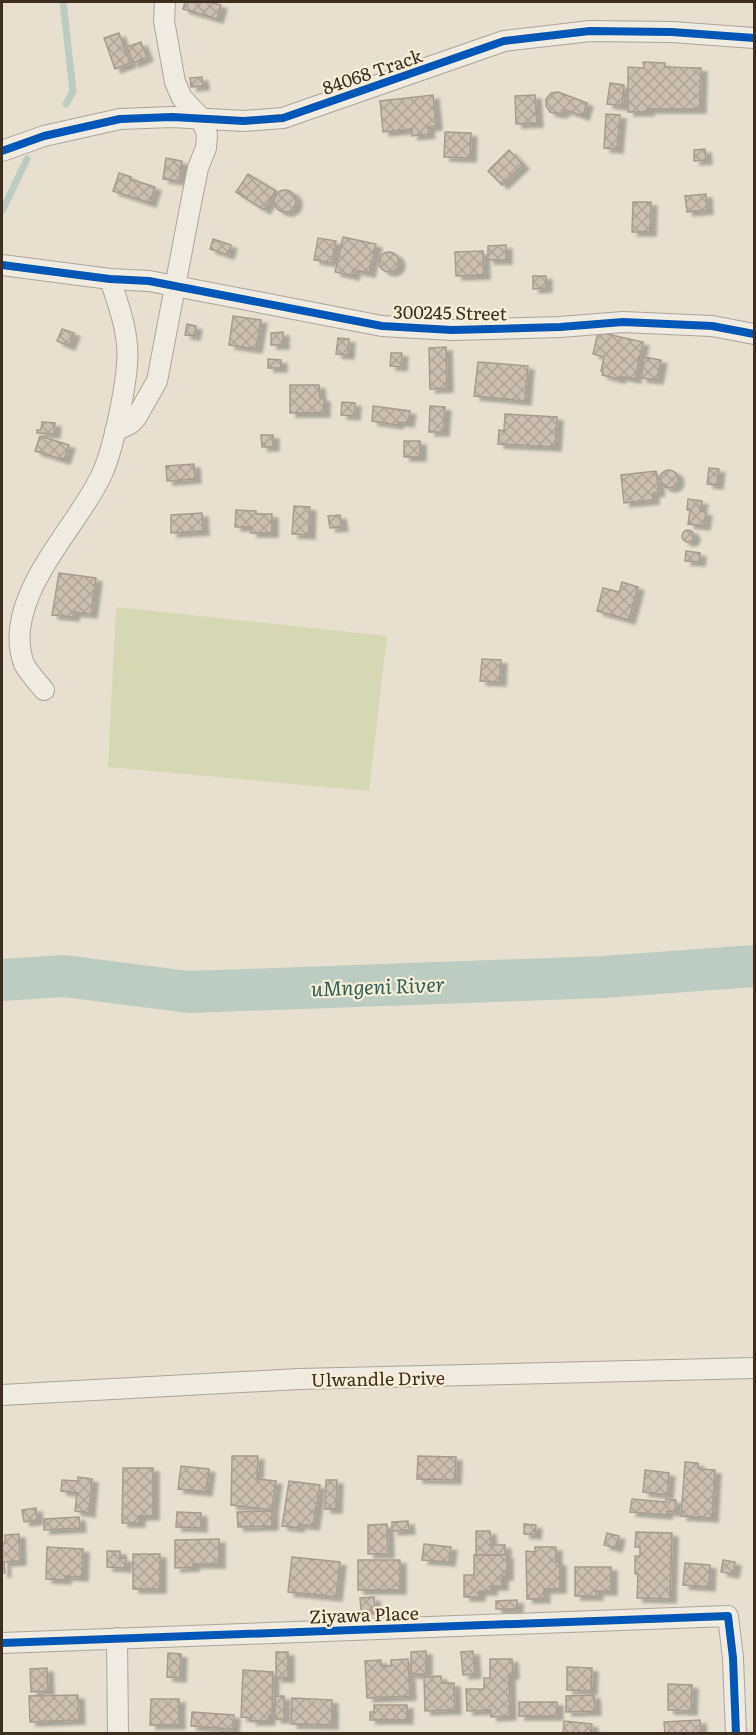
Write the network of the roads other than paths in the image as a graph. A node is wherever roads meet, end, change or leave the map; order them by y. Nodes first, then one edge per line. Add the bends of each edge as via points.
1 (165, 2) edge
2 (754, 38) edge
3 (201, 118) junction
4 (2, 151) edge
5 (2, 265) edge
6 (110, 279) junction
7 (175, 287) junction
8 (754, 334) edge
9 (115, 431) junction
10 (44, 690) dead end
11 (754, 1368) edge
12 (2, 1395) edge
13 (117, 1638) junction
14 (2, 1643) edge
15 (118, 1734) edge
16 (736, 1734) edge

1 - 3 street via 164,21 175,82 182,98
2 - 3 street, 84068 Track via 590,31 504,41 284,118 244,122
3 - 4 street, 84068 Track via 120,119 44,136
3 - 7 street via 207,134 206,147 198,168
5 - 6 street, 300245 Street
6 - 7 street, 300245 Street
6 - 9 street via 127,347
7 - 8 street, 300245 Street via 382,326 452,330 623,322 712,326
7 - 9 street via 157,381 136,418
9 - 10 street via 101,475 34,577 22,603 18,644 25,665
11 - 12 street, Ulwandle Drive via 299,1379
13 - 14 street, Ziyawa Place
13 - 15 street
13 - 16 street, Ziyawa Place via 728,1616

